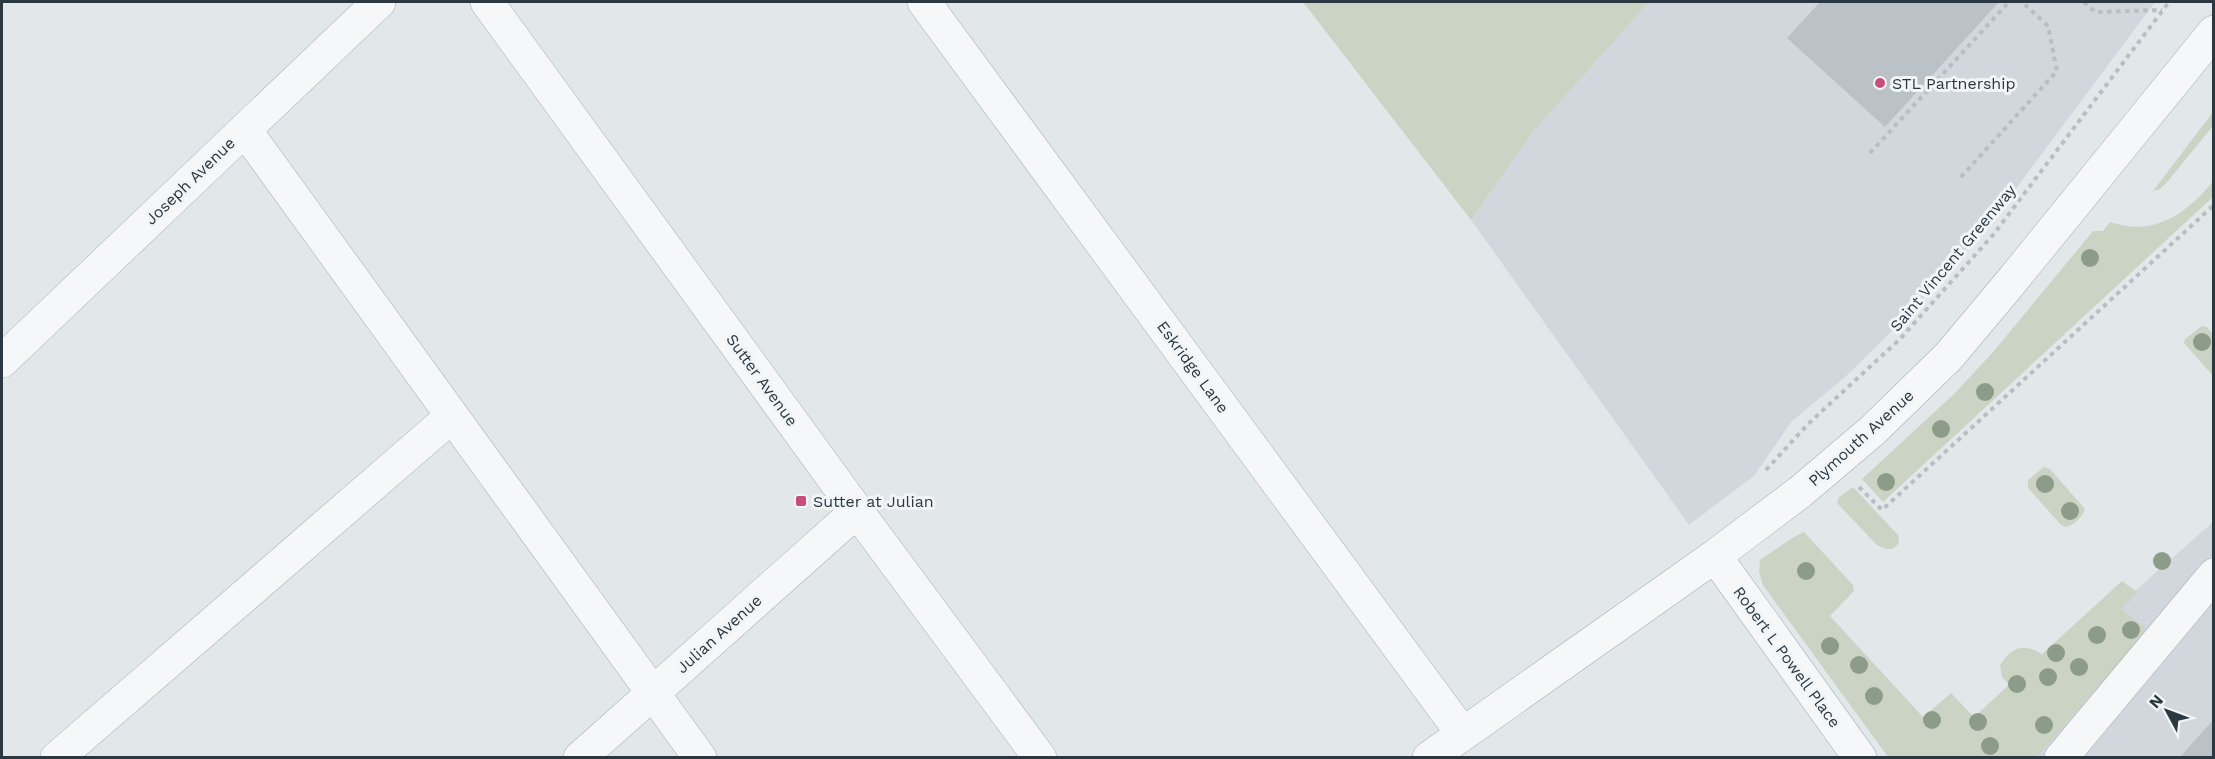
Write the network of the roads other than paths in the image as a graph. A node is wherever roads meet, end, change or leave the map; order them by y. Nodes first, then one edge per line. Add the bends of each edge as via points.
1 (379, 2) edge
2 (487, 2) edge
3 (924, 2) edge
4 (2214, 32) edge
5 (244, 129) junction
6 (2, 361) edge
7 (451, 417) junction
8 (857, 511) junction
9 (1715, 556) junction
10 (2214, 575) edge
11 (653, 693) junction
12 (1462, 733) junction
13 (57, 758) edge
14 (580, 758) edge
15 (700, 758) edge
16 (1040, 758) edge
17 (1429, 758) edge
18 (1860, 758) edge
19 (2061, 758) edge

1 - 5 street, Joseph Avenue
2 - 8 street, Sutter Avenue
3 - 12 street, Eskridge Lane
4 - 9 street, Plymouth Avenue via 1949,356 1836,462
5 - 6 street, Joseph Avenue
5 - 7 street
7 - 11 street
7 - 13 street
8 - 11 street, Julian Avenue
8 - 16 street, Sutter Avenue
9 - 12 street, Plymouth Avenue
9 - 18 street, Robert L Powell Place
10 - 19 street
11 - 14 street, Julian Avenue
11 - 15 street
12 - 17 street, Plymouth Avenue

